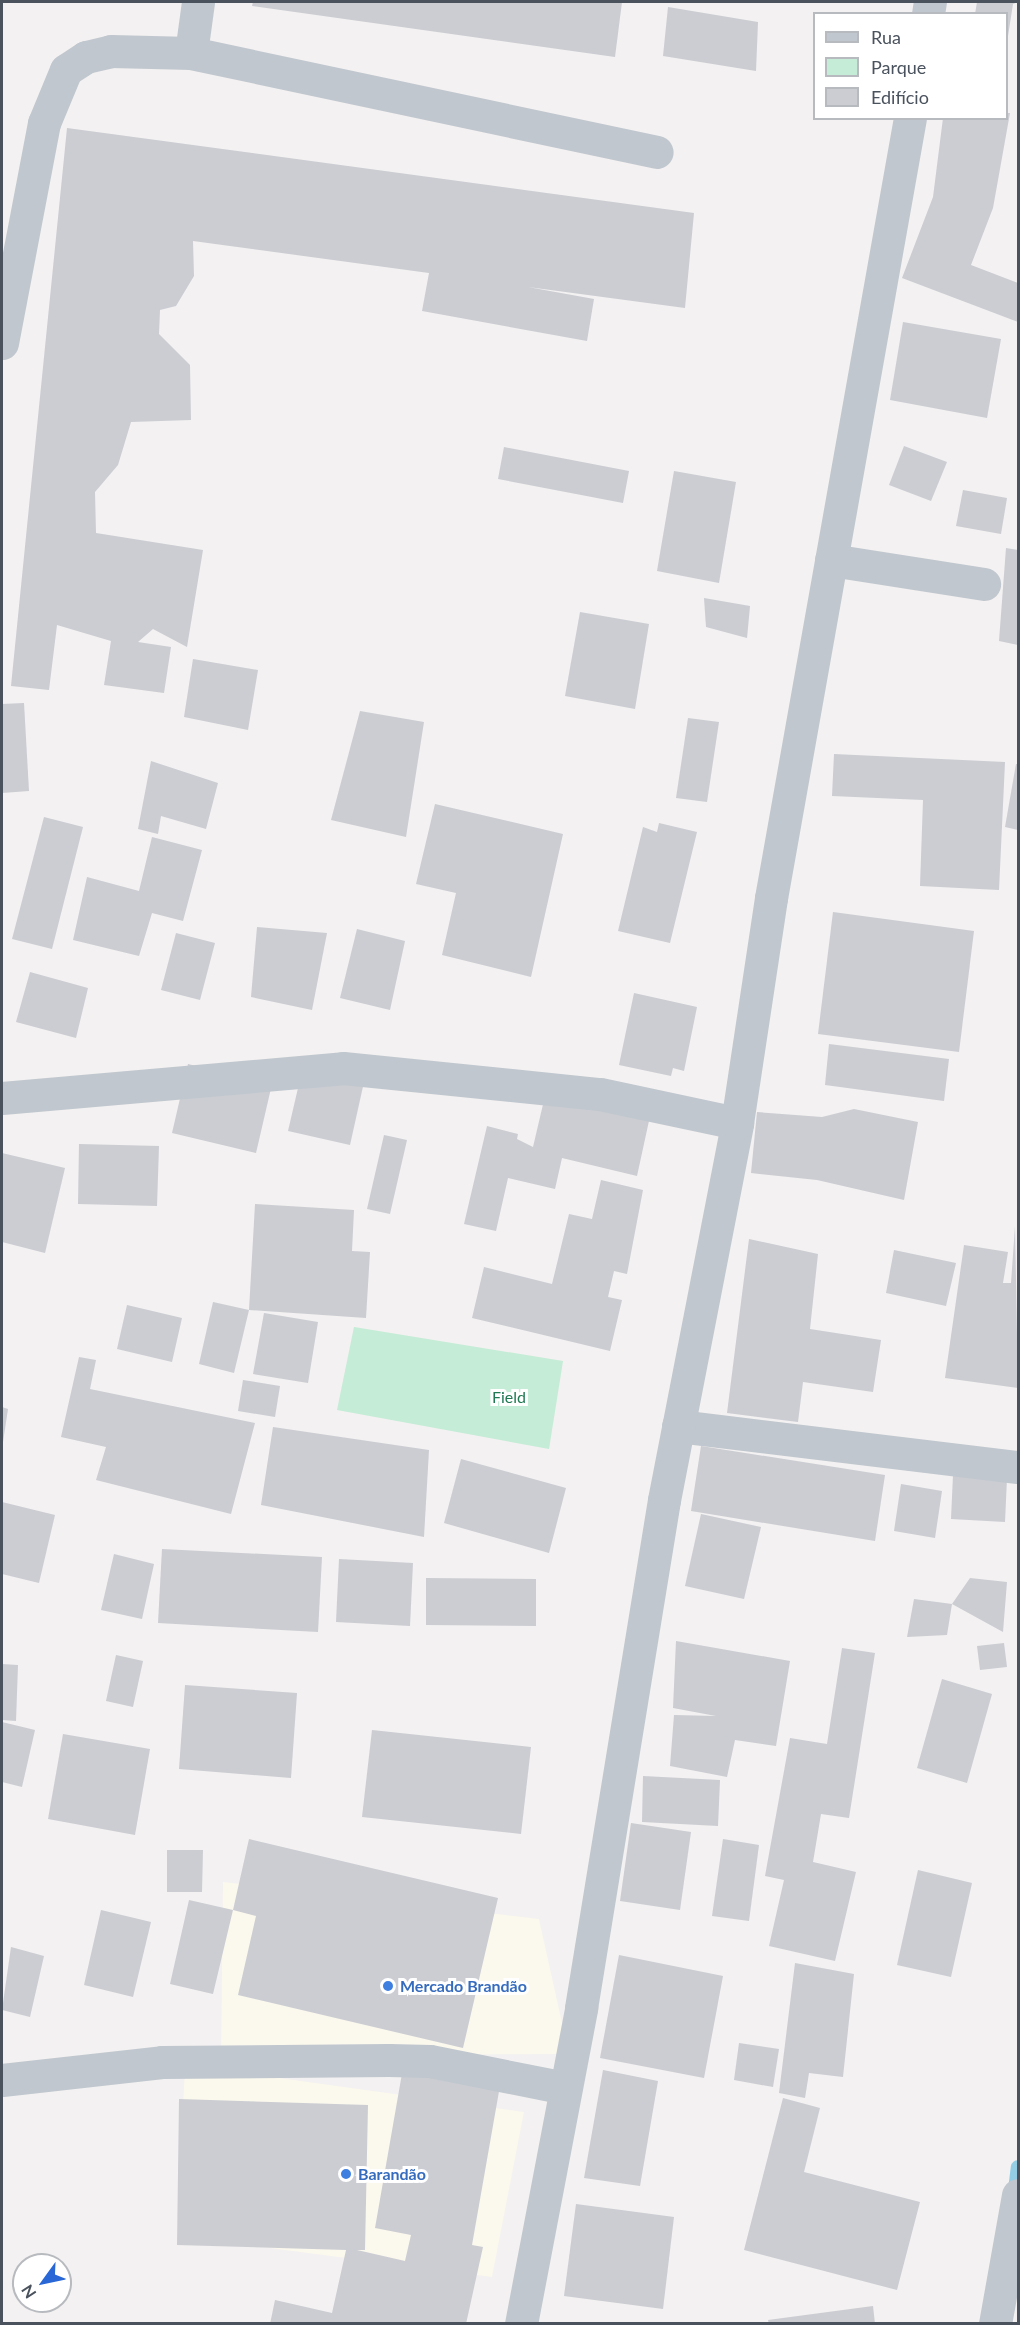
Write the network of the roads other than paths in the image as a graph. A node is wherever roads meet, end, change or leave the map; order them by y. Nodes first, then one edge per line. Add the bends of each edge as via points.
1 (198, 2) edge
2 (191, 53) junction
3 (910, 120) edge
4 (657, 152) dead end
5 (2, 343) edge
6 (831, 560) junction
7 (984, 584) dead end
8 (2, 1098) edge
9 (737, 1123) junction
10 (678, 1426) junction
11 (1018, 1467) edge
12 (2, 2080) edge
13 (565, 2088) junction
14 (1018, 2194) edge
15 (521, 2324) edge
16 (995, 2324) edge

1 - 2 street
2 - 4 street
2 - 5 street via 111,51 86,57 66,70 44,123
3 - 6 street
6 - 7 street
6 - 9 street via 771,898
8 - 9 street via 343,1068 600,1094
9 - 10 street
10 - 11 street
10 - 13 street
12 - 13 street via 162,2062 389,2060 441,2063
13 - 15 street
14 - 16 street

